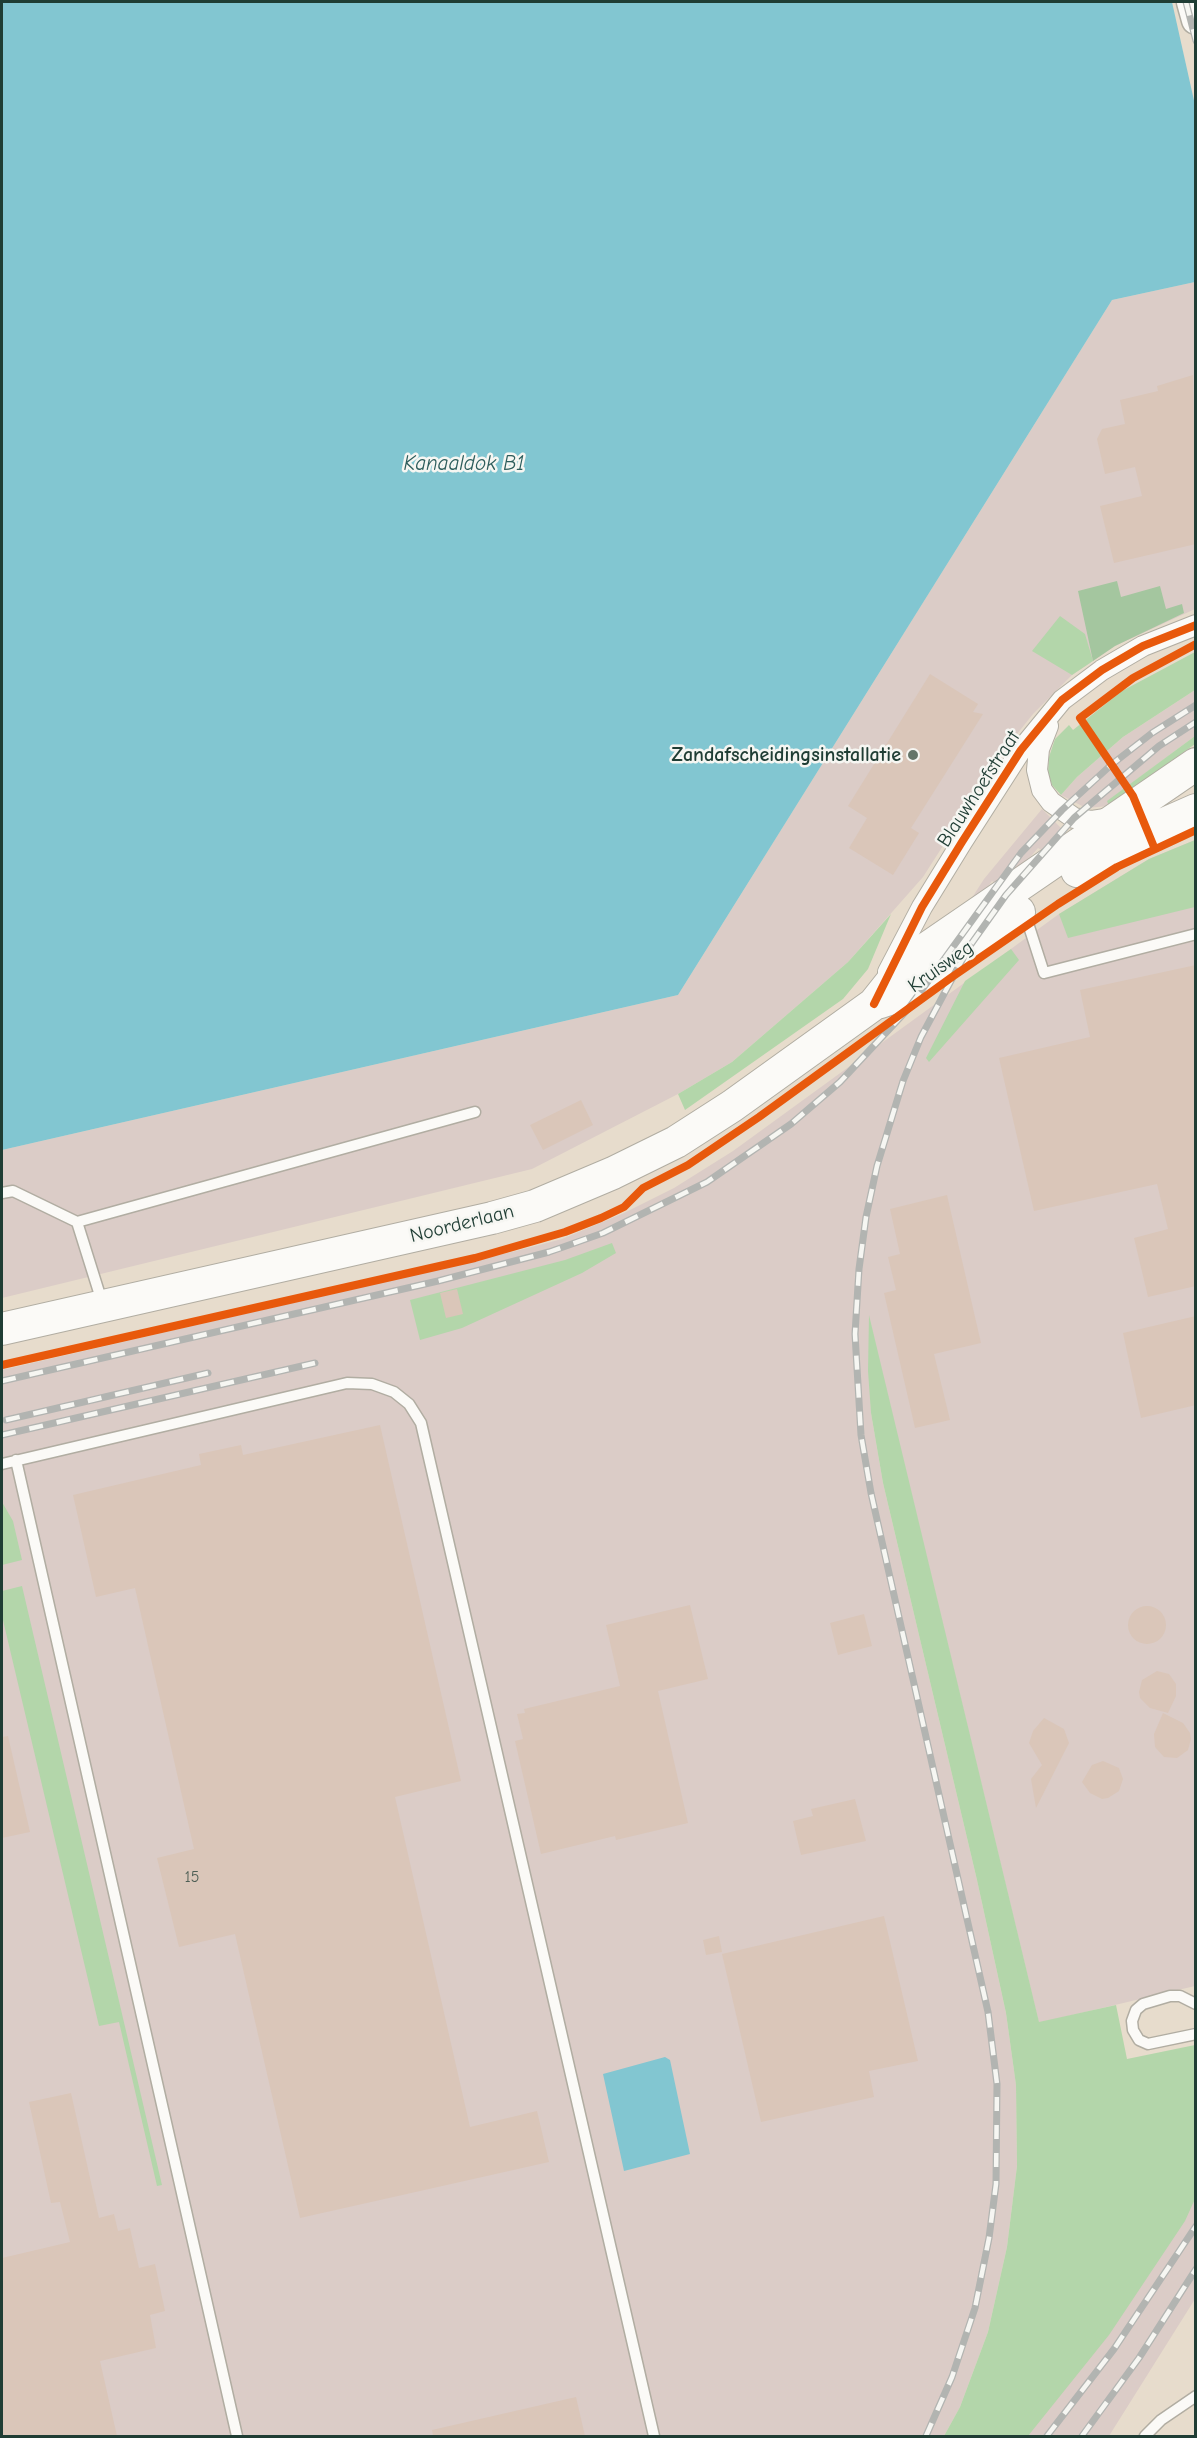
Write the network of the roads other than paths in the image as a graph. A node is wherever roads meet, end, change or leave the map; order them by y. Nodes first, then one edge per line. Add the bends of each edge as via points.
1 (1191, 2) edge
2 (1196, 20) edge
3 (1196, 626) edge
4 (1062, 700) junction
5 (1196, 764) edge
6 (1196, 810) edge
7 (1123, 815) junction
8 (1023, 908) junction
9 (1196, 934) edge
10 (874, 1004) junction
11 (474, 1112) dead end
12 (2, 1193) edge
13 (77, 1222) junction
14 (104, 1305) junction
15 (2, 1329) edge
16 (16, 1461) junction
17 (2, 1464) edge
18 (1196, 2004) edge
19 (1196, 2034) edge
20 (1196, 2396) edge
21 (237, 2436) edge
22 (654, 2436) edge
23 (1145, 2436) edge

1 - 2 street
3 - 4 street, Blauwhoefstraat via 1143,646
4 - 7 street via 1039,749 1037,770 1042,790 1051,802 1074,818 1092,821
4 - 10 street, Blauwhoefstraat via 1021,750 956,852 917,916
5 - 7 main road, Kruisweg
6 - 8 main road, Kruisweg via 1108,852
7 - 10 main road, Kruisweg via 905,965
8 - 9 lane via 1044,973
8 - 10 main road, Kruisweg via 904,994
10 - 14 main road, Noorderlaan via 732,1107 675,1142 535,1206
11 - 13 lane
12 - 13 lane via 14,1191
13 - 14 lane
14 - 15 main road, Noorderlaan
16 - 17 lane
16 - 21 lane
16 - 22 lane via 347,1383 372,1384 394,1392 409,1404 421,1423
18 - 19 lane via 1170,1996 1143,2004 1132,2021 1139,2040 1148,2044
20 - 23 lane

